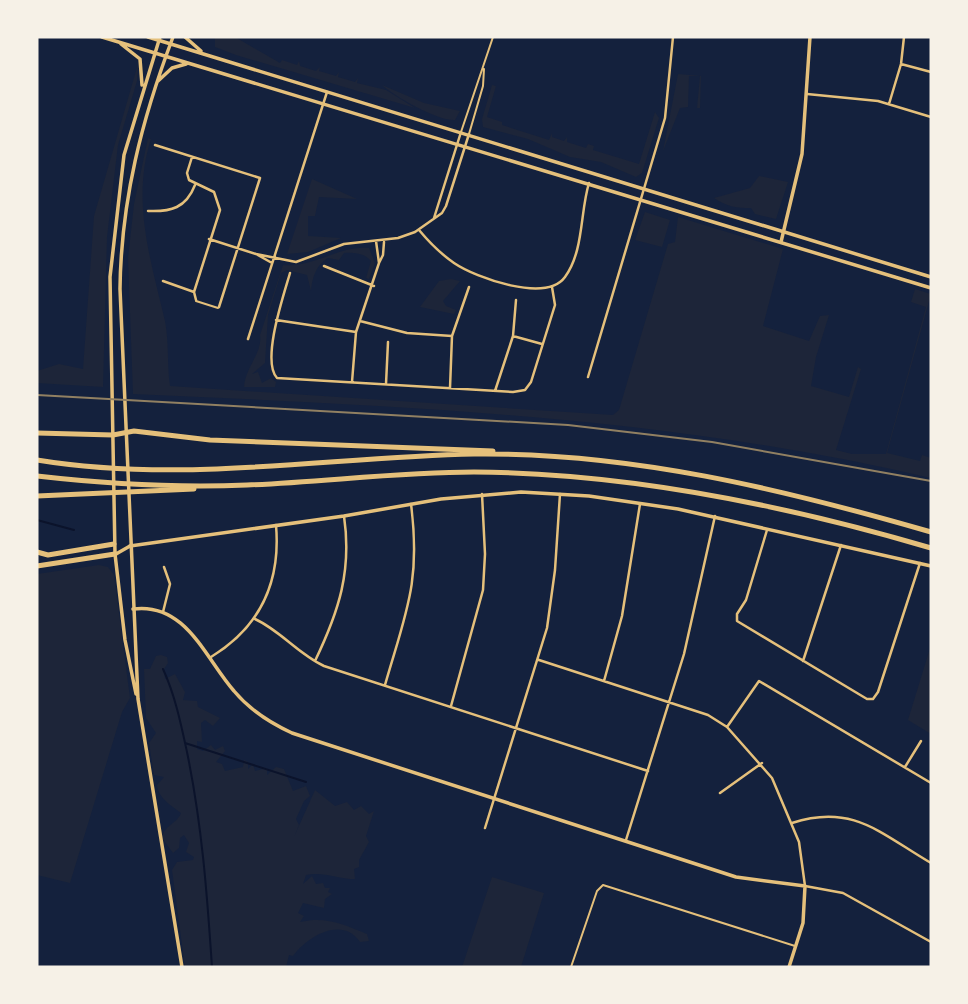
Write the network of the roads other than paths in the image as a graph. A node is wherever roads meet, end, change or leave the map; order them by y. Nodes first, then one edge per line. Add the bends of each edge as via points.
1 (102, 37) edge
2 (148, 37) edge
3 (173, 37) edge
4 (185, 37) edge
5 (493, 37) edge
6 (673, 37) edge
7 (810, 37) edge
8 (904, 37) edge
9 (159, 38) edge
10 (113, 40) junction
11 (170, 44) junction
12 (154, 53) junction
13 (166, 57) junction
14 (216, 57) junction
15 (901, 64) junction
16 (194, 65) junction
17 (484, 68) junction
18 (931, 72) edge
19 (154, 89) junction
20 (142, 91) junction
21 (327, 92) junction
22 (807, 94) junction
23 (323, 103) junction
24 (889, 104) junction
25 (931, 117) edge
26 (461, 132) junction
27 (469, 134) junction
28 (457, 144) junction
29 (155, 145) dead end
30 (466, 146) junction
31 (192, 157) junction
32 (589, 183) junction
33 (195, 186) junction
34 (645, 188) junction
35 (641, 199) junction
36 (148, 211) dead end
37 (434, 218) junction
38 (419, 230) junction
39 (784, 230) junction
40 (209, 239) junction
41 (384, 240) junction
42 (376, 241) junction
43 (781, 242) junction
44 (238, 248) junction
45 (256, 254) junction
46 (274, 257) junction
47 (272, 263) junction
48 (379, 263) junction
49 (324, 266) dead end
50 (290, 273) dead end
51 (931, 277) edge
52 (163, 281) dead end
53 (374, 286) junction
54 (469, 287) dead end
55 (552, 287) junction
56 (931, 288) edge
57 (194, 292) junction
58 (196, 300) joint
59 (516, 300) dead end
60 (219, 307) joint
61 (276, 320) junction
62 (360, 321) junction
63 (356, 332) junction
64 (452, 336) junction
65 (513, 336) junction
66 (248, 339) dead end
67 (388, 342) dead end
68 (542, 344) junction
69 (588, 377) dead end
70 (352, 382) junction
71 (386, 384) junction
72 (450, 388) junction
73 (495, 391) junction
74 (126, 432) junction
75 (37, 433) edge
76 (113, 435) junction
77 (524, 454) junction
78 (37, 460) edge
79 (37, 475) edge
80 (246, 485) junction
81 (482, 494) junction
82 (560, 494) junction
83 (37, 496) edge
84 (640, 503) junction
85 (411, 504) junction
86 (344, 516) junction
87 (715, 516) junction
88 (276, 525) junction
89 (768, 528) junction
90 (931, 532) edge
91 (114, 544) junction
92 (842, 544) junction
93 (130, 546) junction
94 (931, 548) edge
95 (37, 552) edge
96 (115, 554) junction
97 (920, 563) junction
98 (37, 566) edge
99 (931, 566) edge
100 (164, 567) dead end
101 (133, 609) junction
102 (163, 612) junction
103 (255, 619) junction
104 (210, 658) junction
105 (539, 660) junction
106 (315, 662) junction
107 (803, 662) junction
108 (604, 681) junction
109 (384, 686) junction
110 (138, 699) junction
111 (670, 702) junction
112 (450, 707) junction
113 (727, 727) junction
114 (517, 729) junction
115 (921, 741) dead end
116 (762, 763) junction
117 (905, 767) junction
118 (648, 771) junction
119 (931, 783) edge
120 (720, 793) dead end
121 (494, 799) junction
122 (792, 823) junction
123 (485, 828) dead end
124 (626, 842) junction
125 (931, 863) edge
126 (805, 886) junction
127 (931, 942) edge
128 (796, 946) junction
129 (182, 967) edge
130 (571, 967) edge
131 (789, 967) edge

1 - 10 main road
2 - 9 main road
3 - 11 main road
4 - 14 main road via 194,47
5 - 17 street
6 - 34 street via 667,109
7 - 22 main road
8 - 15 street
9 - 11 main road
9 - 12 main road
10 - 12 main road
10 - 20 main road via 141,59
11 - 13 main road
11 - 14 main road
12 - 13 main road
12 - 20 main road
13 - 16 main road
13 - 19 main road
14 - 21 main road
15 - 18 street
15 - 24 street
16 - 19 main road via 172,68
16 - 23 main road
17 - 26 street
17 - 27 street
19 - 74 main road via 131,176 122,238
20 - 76 main road via 124,155 113,229
21 - 23 street
21 - 26 main road
22 - 24 street
22 - 39 main road via 798,178
23 - 28 main road
23 - 46 street
24 - 25 street
26 - 27 main road
26 - 28 street
27 - 30 street
27 - 34 main road
28 - 30 main road
28 - 37 street
29 - 31 street
30 - 32 main road
30 - 37 street via 448,202
31 - 33 street via 187,176
31 - 44 street via 260,178
32 - 35 main road
32 - 55 street via 582,205 583,226 569,269
33 - 36 street via 176,209
33 - 40 street via 214,192 220,204
34 - 35 street
34 - 39 main road
35 - 43 main road
35 - 69 street
37 - 38 street
38 - 41 street
38 - 55 street via 449,260 475,273 523,288
39 - 43 main road
39 - 51 main road
40 - 44 street
40 - 57 street
41 - 42 street
41 - 48 street
42 - 46 street via 344,244 296,262
42 - 48 street
43 - 56 main road
44 - 45 street
44 - 60 street
45 - 46 street
45 - 47 street
46 - 47 street
47 - 66 street
48 - 53 street
49 - 53 street
50 - 61 street
52 - 57 street
53 - 62 street
54 - 64 street
55 - 68 street via 555,303
57 - 58 street
58 - 60 street
59 - 65 street
61 - 63 street
61 - 70 street via 272,369 276,377
62 - 63 street
62 - 64 street via 407,333
63 - 70 street
64 - 72 street
65 - 68 street
65 - 73 street
67 - 71 street
68 - 73 street via 525,390
70 - 71 street
71 - 72 street
72 - 73 street
74 - 76 highway
74 - 77 highway
74 - 93 main road
75 - 76 highway
76 - 91 main road
77 - 78 highway via 204,471
77 - 90 highway via 600,459 720,479 838,505
79 - 80 highway via 138,485
80 - 83 highway
80 - 94 highway via 472,472 597,479 705,496
81 - 82 main road
81 - 85 main road
81 - 112 street via 483,590
82 - 84 main road
82 - 105 street via 552,600
84 - 87 main road
84 - 108 street via 622,615
85 - 86 main road
85 - 109 street via 415,577
86 - 88 main road
86 - 106 street via 345,583
87 - 89 main road
87 - 111 street
88 - 93 main road
88 - 103 street via 277,563
89 - 92 main road
89 - 107 street via 746,600 736,617 742,626
91 - 93 main road
91 - 95 highway via 48,555
91 - 96 main road
92 - 97 main road
92 - 107 street
93 - 96 main road
93 - 101 main road
96 - 98 highway
96 - 110 main road via 125,640
97 - 99 main road
97 - 107 street via 878,692 870,699
100 - 102 street via 170,583
101 - 102 main road
101 - 110 main road
102 - 104 main road via 188,630
103 - 104 street via 243,635
103 - 106 street
104 - 121 main road via 246,703 286,730
105 - 108 street
105 - 114 street
106 - 109 street
108 - 111 street
109 - 112 street
110 - 129 main road
111 - 113 street via 711,716
111 - 118 street
112 - 114 street
113 - 116 street
113 - 117 street via 758,680
114 - 118 street
114 - 121 street
115 - 117 street
116 - 120 street
116 - 122 street
117 - 119 street
118 - 124 street
121 - 123 street
121 - 124 main road
122 - 125 street via 820,815 844,816
122 - 126 street via 803,855
124 - 126 main road via 746,880
126 - 127 street via 843,893
126 - 128 main road
128 - 130 street via 603,885
128 - 131 main road

